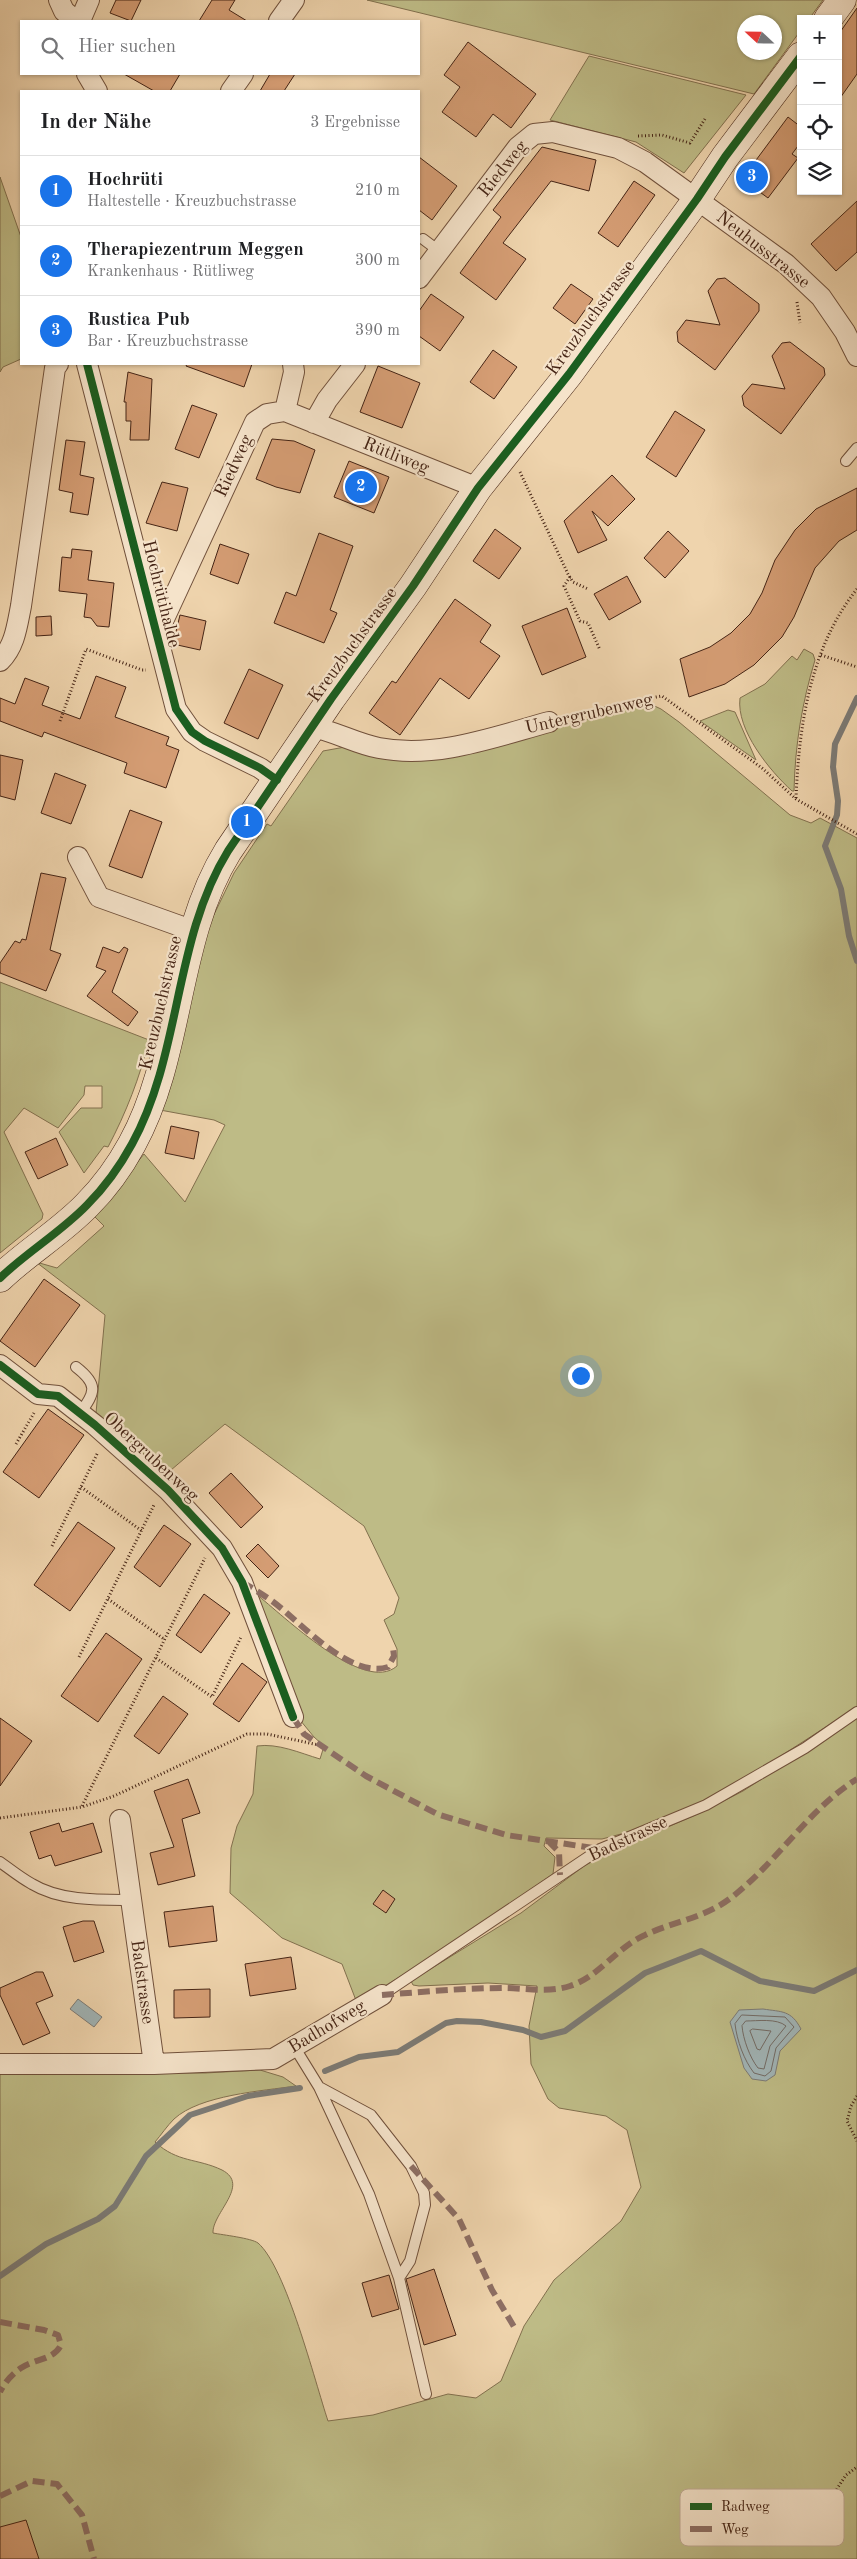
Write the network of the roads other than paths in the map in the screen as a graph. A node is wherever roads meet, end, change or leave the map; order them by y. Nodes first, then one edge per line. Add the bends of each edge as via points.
1 (59, 0) edge
2 (89, 0) edge
3 (294, 0) edge
4 (842, 0) edge
5 (831, 15) edge
6 (77, 20) edge
7 (79, 20) edge
8 (280, 20) edge
9 (798, 60) edge
10 (88, 75) edge
11 (242, 75) edge
12 (96, 90) edge
13 (232, 90) edge
14 (697, 199) junction
15 (420, 275) edge
16 (857, 356) edge
17 (57, 365) edge
18 (87, 365) edge
19 (293, 365) edge
20 (353, 365) edge
21 (285, 411) junction
22 (314, 423) junction
23 (857, 448) edge
24 (846, 461) dead end
25 (478, 488) junction
26 (157, 634) junction
27 (0, 661) edge
28 (548, 722) road end
29 (314, 727) junction
30 (277, 780) junction
31 (78, 857) dead end
32 (194, 931) junction
33 (0, 1278) edge
34 (0, 1365) edge
35 (76, 1367) dead end
36 (80, 1413) junction
37 (857, 1712) edge
38 (293, 1717) dead end
39 (120, 1820) dead end
40 (0, 1862) edge
41 (130, 1900) junction
42 (382, 1995) joint
43 (296, 2048) junction
44 (0, 2064) edge
45 (154, 2064) junction
46 (319, 2087) junction
47 (399, 2278) junction
48 (426, 2394) dead end

1 - 6 street via 64,11
2 - 7 street
3 - 8 street
4 - 5 street
9 - 14 street, Kreuzbuchstrasse via 724,157
10 - 12 street
11 - 13 street
14 - 15 street, Riedweg via 645,162 618,148 543,131 518,147 431,245
14 - 16 street, Neuhusstrasse via 786,264 821,297
14 - 25 street, Kreuzbuchstrasse via 569,374
17 - 27 street via 21,606 14,638 8,653
18 - 26 street, Hochrütihalde
19 - 21 street
20 - 22 street
21 - 22 street
21 - 26 street, Riedweg via 268,414 255,422
22 - 25 street, Rütliweg
23 - 24 lane
25 - 29 street, Kreuzbuchstrasse
26 - 30 street, Hochrütihalde via 176,709 192,732
28 - 29 street, Untergrubenweg via 478,742 416,753 378,748
29 - 30 street, Kreuzbuchstrasse
30 - 32 street, Kreuzbuchstrasse via 217,869
31 - 32 street via 99,897
32 - 33 street, Kreuzbuchstrasse via 160,1075 148,1112 132,1145 87,1206
34 - 36 street, Obergrubenweg via 38,1394 58,1396
35 - 36 lane via 87,1376 93,1387 89,1401
36 - 38 street, Obergrubenweg via 164,1486 222,1548 242,1582
37 - 42 lane, Badstrasse via 805,1748 706,1804 600,1849
39 - 41 street, Badstrasse
40 - 41 lane via 32,1885 45,1890 85,1899
41 - 45 street, Badstrasse
42 - 43 street, Badhofweg via 335,2021
43 - 45 street, Badhofweg via 273,2059
43 - 46 lane
44 - 45 street
46 - 47 lane via 369,2194
46 - 47 lane via 371,2115 411,2166 424,2193 426,2205 410,2261
47 - 48 lane

